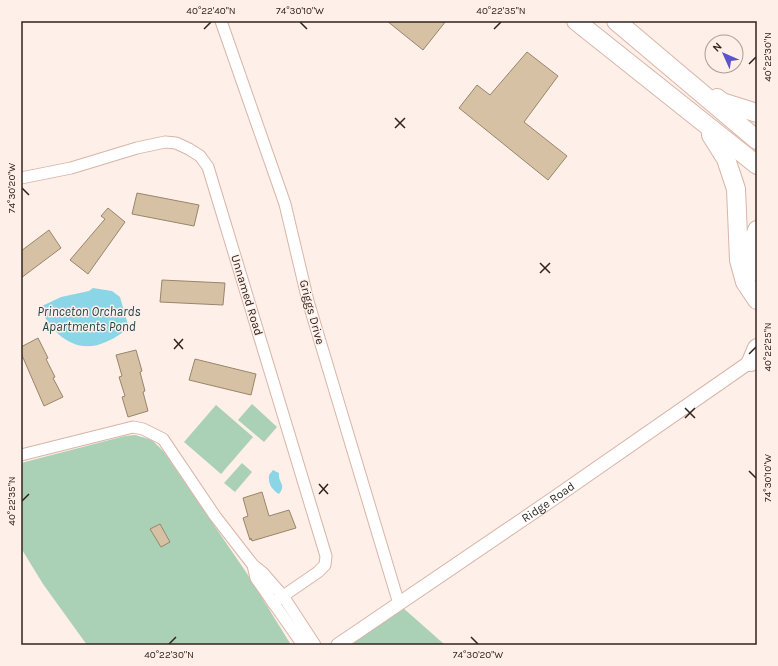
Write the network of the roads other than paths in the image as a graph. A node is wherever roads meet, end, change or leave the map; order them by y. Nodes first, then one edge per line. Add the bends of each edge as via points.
1 (221, 21) edge
2 (576, 21) edge
3 (616, 21) edge
4 (683, 76) junction
5 (757, 113) edge
6 (704, 124) junction
7 (757, 140) edge
8 (757, 165) edge
9 (21, 178) edge
10 (757, 230) edge
11 (757, 283) edge
12 (757, 300) edge
13 (755, 356) edge
14 (21, 455) edge
15 (278, 600) junction
16 (399, 604) junction
17 (303, 645) edge
18 (315, 645) edge
19 (338, 645) edge

1 - 16 street, Griggs Drive via 285,204 308,301
2 - 6 highway
3 - 4 highway
4 - 5 highway via 722,102
4 - 7 highway
6 - 8 highway
6 - 12 highway via 726,159 736,189 739,260 745,282
9 - 15 street, Unnamed Road via 71,168 165,142 189,149 200,156 208,167 326,556 325,565 318,572
10 - 11 highway via 750,251 751,270
13 - 16 street, Ridge Road
14 - 15 street via 133,427 156,434 163,439 215,516 253,564 263,572
15 - 17 street
15 - 18 street
16 - 19 street, Ridge Road

